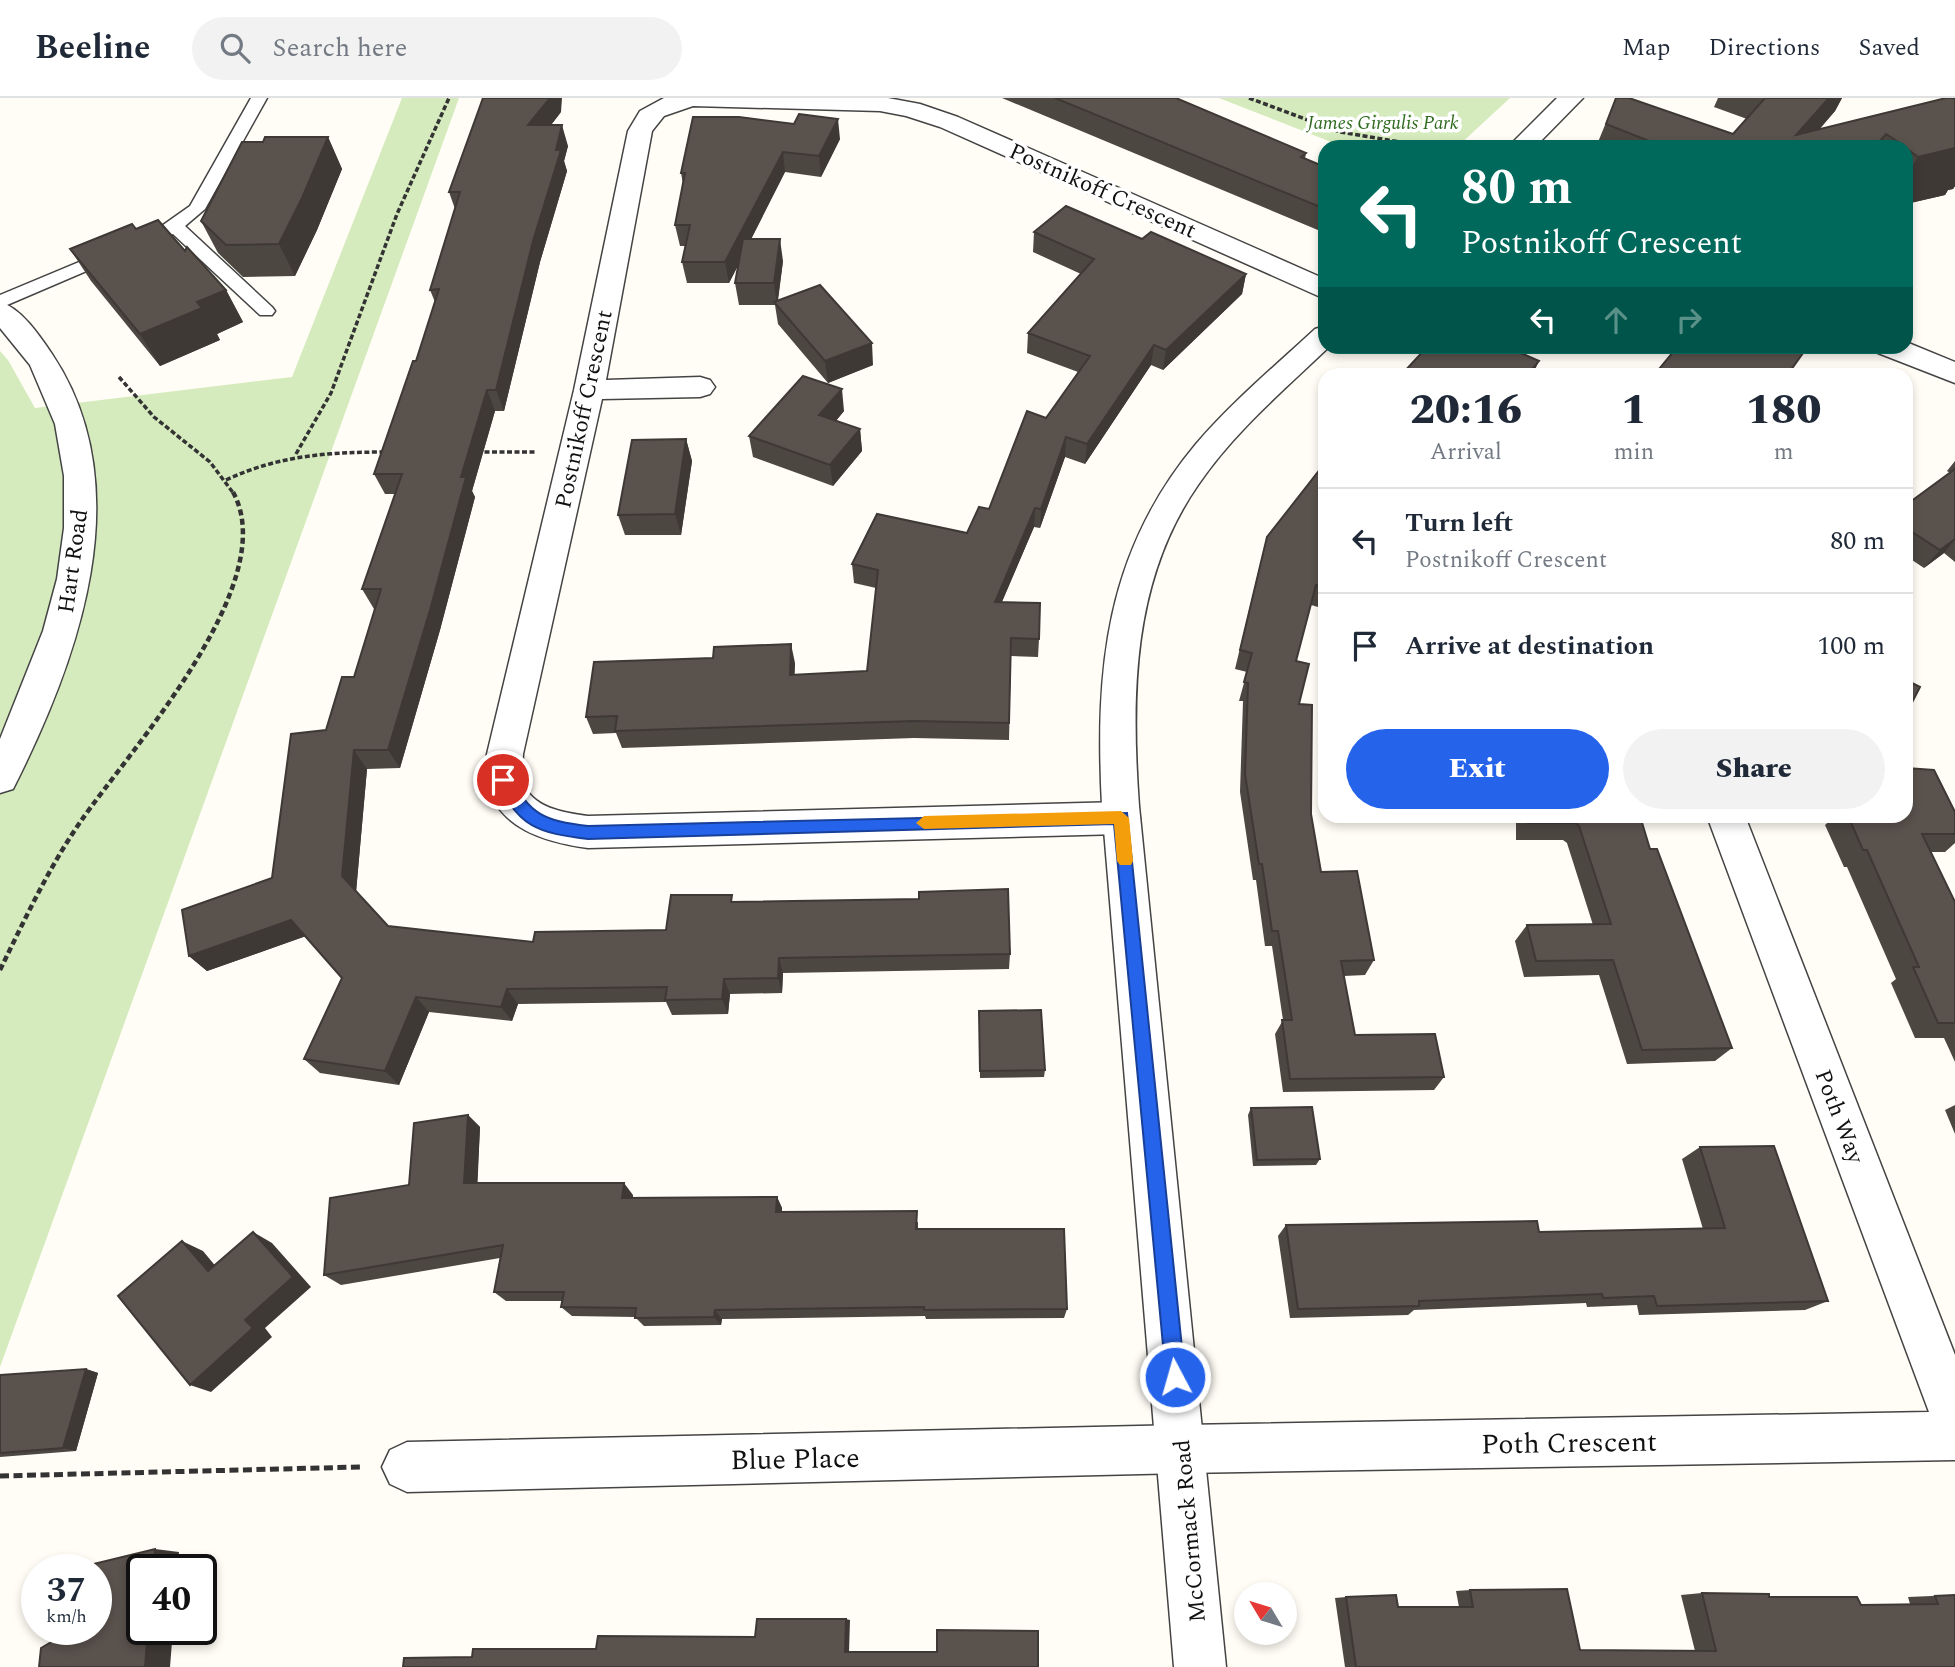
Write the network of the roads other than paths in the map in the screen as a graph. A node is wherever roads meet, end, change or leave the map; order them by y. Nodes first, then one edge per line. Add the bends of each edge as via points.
1 (259, 98) edge
2 (1571, 98) edge
3 (1528, 140) edge
4 (174, 225) junction
5 (1318, 286) edge
6 (0, 302) edge
7 (0, 311) edge
8 (266, 311) dead end
9 (1318, 342) edge
10 (1895, 358) edge
11 (1955, 373) edge
12 (700, 387) dead end
13 (589, 390) junction
14 (0, 779) edge
15 (1121, 818) junction
16 (1729, 823) edge
17 (1955, 1417) edge
18 (1955, 1436) edge
19 (1183, 1449) junction
20 (407, 1467) road end
21 (1200, 1667) edge

1 - 4 lane via 197,209
2 - 3 street
4 - 6 lane
4 - 8 lane
5 - 13 street, Postnikoff Crescent via 920,111 880,104 670,102 654,110 640,131
7 - 14 street, Hart Road via 48,371 64,405 75,441 81,508 79,547 60,638
9 - 15 street, McCormack Road via 1213,442 1181,484 1155,531 1126,618 1118,664
10 - 11 street
12 - 13 street
13 - 15 street, Postnikoff Crescent via 505,754 503,780 514,802 534,819 558,829 588,832
15 - 19 street, McCormack Road
16 - 17 street, Poth Way
18 - 19 street, Poth Crescent
19 - 20 street, Blue Place
19 - 21 street, McCormack Road

